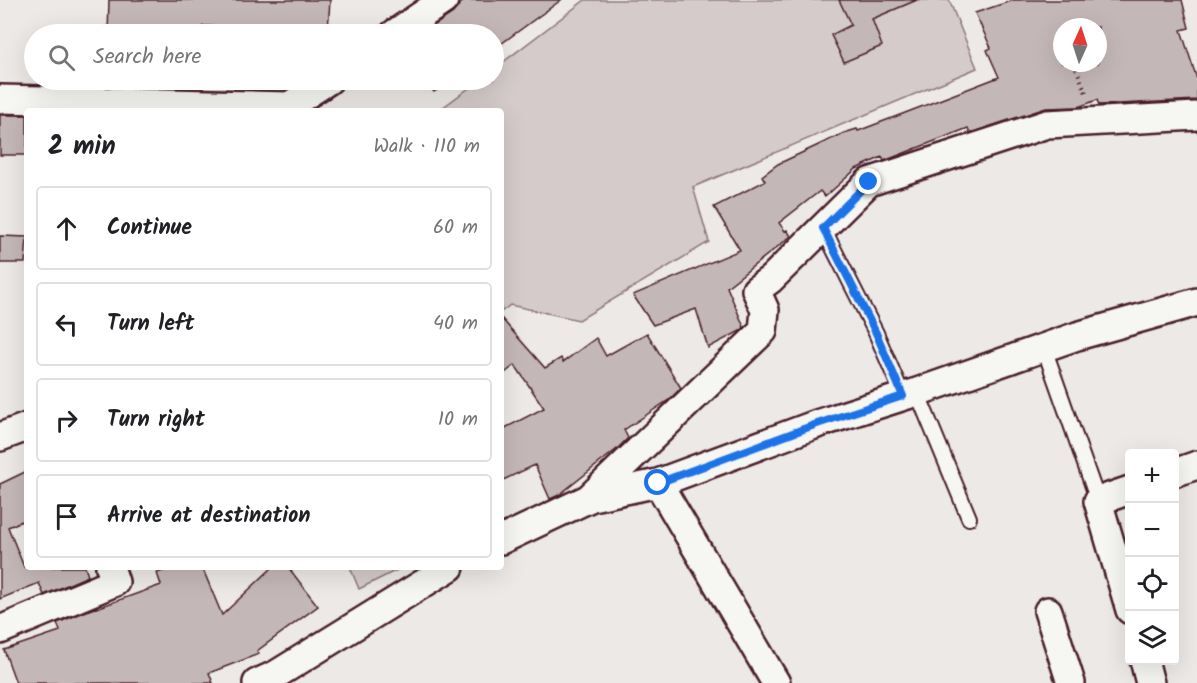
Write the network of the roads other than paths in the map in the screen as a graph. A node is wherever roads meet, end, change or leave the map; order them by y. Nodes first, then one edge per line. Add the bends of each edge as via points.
1 (444, 0) edge
2 (409, 24) edge
3 (313, 90) edge
4 (0, 99) edge
5 (1197, 116) edge
6 (823, 228) junction
7 (1197, 302) edge
8 (1044, 348) junction
9 (910, 394) junction
10 (24, 428) edge
11 (0, 437) edge
12 (1197, 465) edge
13 (1179, 471) edge
14 (658, 483) junction
15 (1125, 491) edge
16 (588, 499) junction
17 (1098, 501) junction
18 (969, 518) dead end
19 (504, 539) edge
20 (111, 570) edge
21 (446, 570) edge
22 (1125, 593) edge
23 (1048, 611) dead end
24 (0, 630) edge
25 (1145, 665) edge
26 (290, 675) edge
27 (257, 683) edge
28 (776, 683) edge
29 (1071, 683) edge
30 (1150, 683) edge

1 - 2 street
3 - 4 street via 289,106
5 - 6 street via 1047,124 869,182
6 - 9 lane
6 - 16 street via 756,290 765,310 763,331
7 - 8 street
8 - 9 street
8 - 17 lane
9 - 14 street
9 - 18 lane
10 - 11 street
12 - 13 street
14 - 16 street
14 - 28 street
15 - 17 street
16 - 19 street
17 - 22 street
20 - 24 street via 115,582
21 - 26 street
23 - 29 street
25 - 30 street
26 - 27 street

